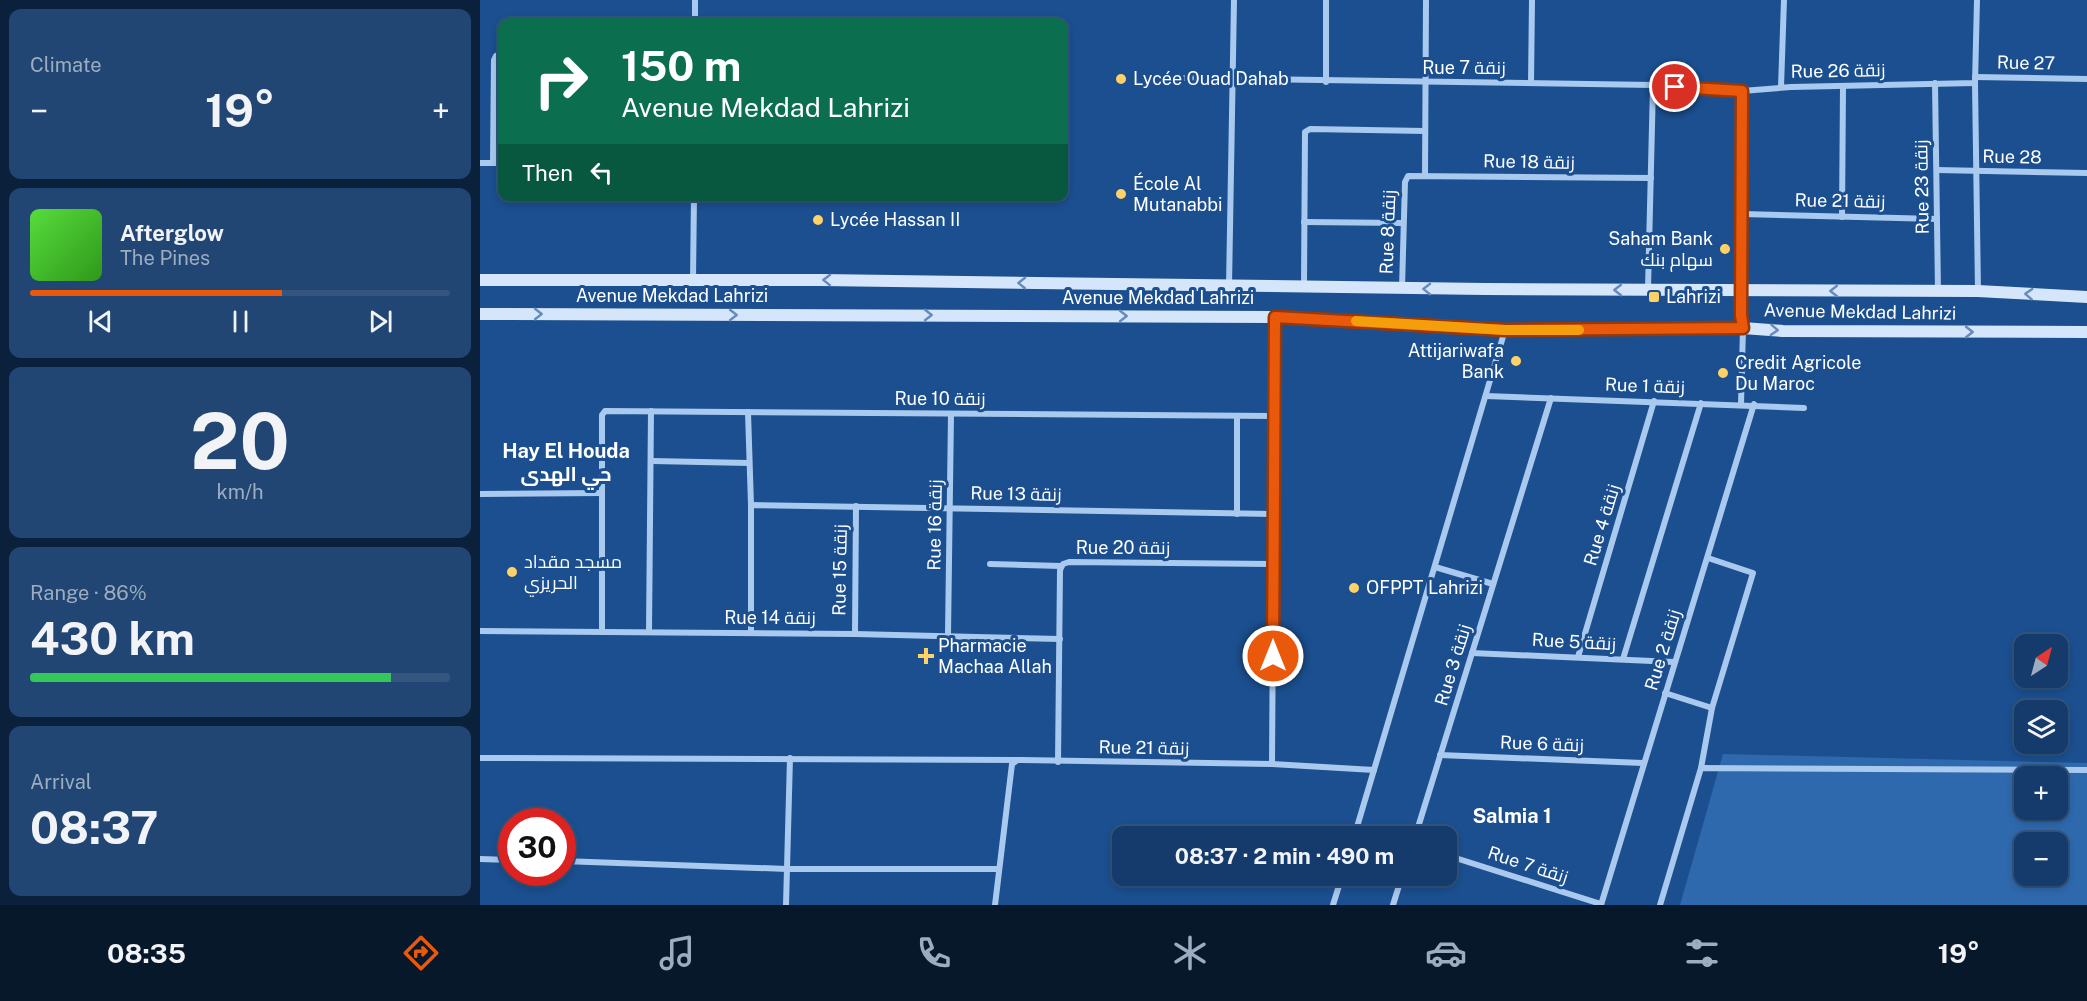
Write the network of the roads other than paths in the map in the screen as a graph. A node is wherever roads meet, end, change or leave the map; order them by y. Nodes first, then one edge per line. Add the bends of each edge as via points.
1 (695, 0) edge
2 (1234, 0) edge
3 (1326, 0) edge
4 (1426, 0) edge
5 (1532, 0) edge
6 (1784, 0) edge
7 (1977, 0) edge
8 (695, 18) edge
9 (498, 55) edge
10 (1185, 78) dead end
11 (2087, 79) edge
12 (1232, 80) junction
13 (1975, 80) junction
14 (1326, 82) junction
15 (1426, 83) junction
16 (1531, 83) junction
17 (1935, 83) junction
18 (1653, 85) junction
19 (1844, 86) junction
20 (1781, 87) junction
21 (1742, 91) junction
22 (1425, 131) junction
23 (480, 163) edge
24 (493, 163) junction
25 (498, 163) edge
26 (1937, 170) junction
27 (1977, 171) junction
28 (2087, 173) edge
29 (1425, 176) junction
30 (1407, 177) joint
31 (1650, 178) junction
32 (694, 201) edge
33 (1742, 214) junction
34 (1842, 217) junction
35 (1937, 219) junction
36 (1305, 222) junction
37 (1403, 223) junction
38 (480, 280) edge
39 (693, 280) junction
40 (1229, 286) junction
41 (1304, 287) junction
42 (1402, 288) junction
43 (1648, 290) junction
44 (1741, 291) junction
45 (1938, 291) junction
46 (1978, 291) junction
47 (2087, 297) edge
48 (480, 314) edge
49 (1275, 317) junction
50 (1743, 328) junction
51 (1505, 330) junction
52 (2087, 332) edge
53 (1486, 396) junction
54 (1551, 398) junction
55 (1654, 401) junction
56 (1701, 403) junction
57 (1741, 404) junction
58 (1754, 404) junction
59 (1804, 408) dead end
60 (651, 411) junction
61 (748, 412) junction
62 (951, 414) junction
63 (1237, 416) junction
64 (1275, 416) junction
65 (652, 461) junction
66 (749, 463) junction
67 (602, 493) junction
68 (480, 494) edge
69 (754, 505) junction
70 (856, 506) junction
71 (950, 508) junction
72 (1237, 514) junction
73 (1274, 514) junction
74 (1708, 558) junction
75 (990, 564) dead end
76 (1274, 564) junction
77 (1061, 566) junction
78 (1434, 567) junction
79 (1493, 584) junction
80 (480, 631) edge
81 (602, 632) junction
82 (649, 632) junction
83 (751, 633) junction
84 (855, 634) junction
85 (948, 635) junction
86 (1060, 639) junction
87 (1472, 653) junction
88 (1578, 657) junction
89 (1623, 659) junction
90 (1674, 663) junction
91 (1665, 693) junction
92 (1713, 708) junction
93 (1440, 755) junction
94 (480, 758) edge
95 (790, 758) junction
96 (1016, 760) junction
97 (1058, 762) junction
98 (1644, 763) junction
99 (1272, 764) junction
100 (1701, 768) junction
101 (1374, 770) junction
102 (2087, 770) edge
103 (1356, 826) edge
104 (1418, 826) edge
105 (1457, 858) edge
106 (480, 859) edge
107 (498, 860) edge
108 (576, 861) edge
109 (787, 869) junction
110 (999, 869) junction
111 (1339, 886) edge
112 (1399, 886) edge
113 (1601, 904) edge
114 (786, 905) edge
115 (995, 905) edge
116 (1333, 905) edge
117 (1394, 905) edge
118 (1660, 905) edge

1 - 8 street
2 - 12 street
3 - 14 street
4 - 15 street
5 - 16 street
6 - 20 street
7 - 13 street
9 - 24 street via 494,60
10 - 12 street, Rue 7 زنقة
11 - 13 street, Rue 27
12 - 14 street, Rue 7 زنقة
12 - 40 street
13 - 17 street, Rue 27
13 - 27 street
14 - 15 street, Rue 7 زنقة
15 - 16 street, Rue 7 زنقة
15 - 22 street
16 - 18 street, Rue 7 زنقة
17 - 19 street, Rue 26 زنقة
17 - 26 street, Rue 23 زنقة
18 - 21 street, Rue 7 زنقة
18 - 31 street
19 - 20 street, Rue 26 زنقة
19 - 34 street
20 - 21 street, Rue 26 زنقة
21 - 33 street
22 - 29 street
22 - 36 street via 1307,130
23 - 24 street
24 - 25 street
26 - 27 street, Rue 28
26 - 35 street, Rue 23 زنقة
27 - 28 street, Rue 28
27 - 46 street
29 - 30 street, Rue 18 زنقة
29 - 31 street, Rue 18 زنقة
30 - 37 street, Rue 8 زنقة
31 - 43 street
32 - 39 street
33 - 34 street, Rue 21 زنقة
33 - 44 street
34 - 35 street, Rue 21 زنقة
35 - 45 street, Rue 23 زنقة
36 - 37 street
36 - 41 street
37 - 42 street, Rue 8 زنقة
38 - 39 main road, Avenue Mekdad Lahrizi
40 -> 39 main road, Avenue Mekdad Lahrizi
40 - 41 main road, Avenue Mekdad Lahrizi
41 - 42 main road, Avenue Mekdad Lahrizi
43 -> 42 main road, Avenue Mekdad Lahrizi
43 - 44 main road, Avenue Mekdad Lahrizi
45 -> 44 main road, Avenue Mekdad Lahrizi
44 - 50 street
45 - 46 main road, Avenue Mekdad Lahrizi
47 -> 46 main road, Avenue Mekdad Lahrizi
48 -> 49 main road, Avenue Mekdad Lahrizi
49 - 51 main road, Avenue Mekdad Lahrizi
49 - 64 street
50 - 51 main road, Avenue Mekdad Lahrizi
50 -> 52 main road, Avenue Mekdad Lahrizi
50 - 57 street
51 - 53 street
53 - 54 street, Rue 1 زنقة
53 - 78 street
54 - 55 street, Rue 1 زنقة
54 - 79 street, Rue 3 زنقة
55 - 56 street, Rue 1 زنقة
55 - 88 street, Rue 4 زنقة
56 - 57 street, Rue 1 زنقة
56 - 89 street
57 - 58 street, Rue 1 زنقة
58 - 59 street, Rue 1 زنقة
58 - 74 street, Rue 2 زنقة
60 - 61 street, Rue 10 زنقة
60 - 65 street
60 - 67 street, Rue 10 زنقة via 605,411 602,415
61 - 62 street, Rue 10 زنقة
61 - 66 street
62 - 63 street, Rue 10 زنقة
62 - 71 street, Rue 16 زنقة
63 - 64 street, Rue 10 زنقة
63 - 72 street
64 - 73 street
65 - 66 street
65 - 82 street
66 - 69 street
67 - 68 street
67 - 81 street
69 - 70 street, Rue 13 زنقة
69 - 83 street
70 - 71 street, Rue 13 زنقة
70 - 84 street, Rue 15 زنقة
71 - 72 street, Rue 13 زنقة
71 - 85 street, Rue 16 زنقة
72 - 73 street, Rue 13 زنقة
73 - 76 street
74 - 90 street, Rue 2 زنقة
74 - 92 street via 1753,573
75 - 77 street
76 - 77 street, Rue 20 زنقة via 1069,562
76 - 99 street
77 - 86 street, Rue 20 زنقة
78 - 79 street
78 - 101 street
79 - 87 street, Rue 3 زنقة
80 - 81 street, Rue 14 زنقة
81 - 82 street, Rue 14 زنقة
82 - 83 street, Rue 14 زنقة
83 - 84 street, Rue 14 زنقة
84 - 85 street, Rue 14 زنقة
85 - 86 street, Rue 14 زنقة
86 - 97 street, Rue 20 زنقة
87 - 88 street, Rue 5 زنقة
87 - 93 street, Rue 3 زنقة
88 - 89 street, Rue 5 زنقة
89 - 90 street, Rue 5 زنقة
90 - 91 street, Rue 2 زنقة
91 - 92 street
91 - 98 street, Rue 2 زنقة
92 - 100 street
93 - 98 street, Rue 6 زنقة
93 - 104 street, Rue 3 زنقة
94 - 95 street, Rue 21 زنقة
95 - 96 street, Rue 21 زنقة
95 - 109 street
96 - 97 street, Rue 21 زنقة
96 - 110 street via 1012,764
97 - 99 street, Rue 21 زنقة
98 - 113 street, Rue 2 زنقة
99 - 101 street, Rue 21 زنقة
100 - 102 street
100 - 118 street
101 - 103 street
105 - 113 street, Rue 7 زنقة
106 - 107 street
108 - 109 street
109 - 110 street
109 - 114 street
110 - 115 street
111 - 116 street
112 - 117 street

